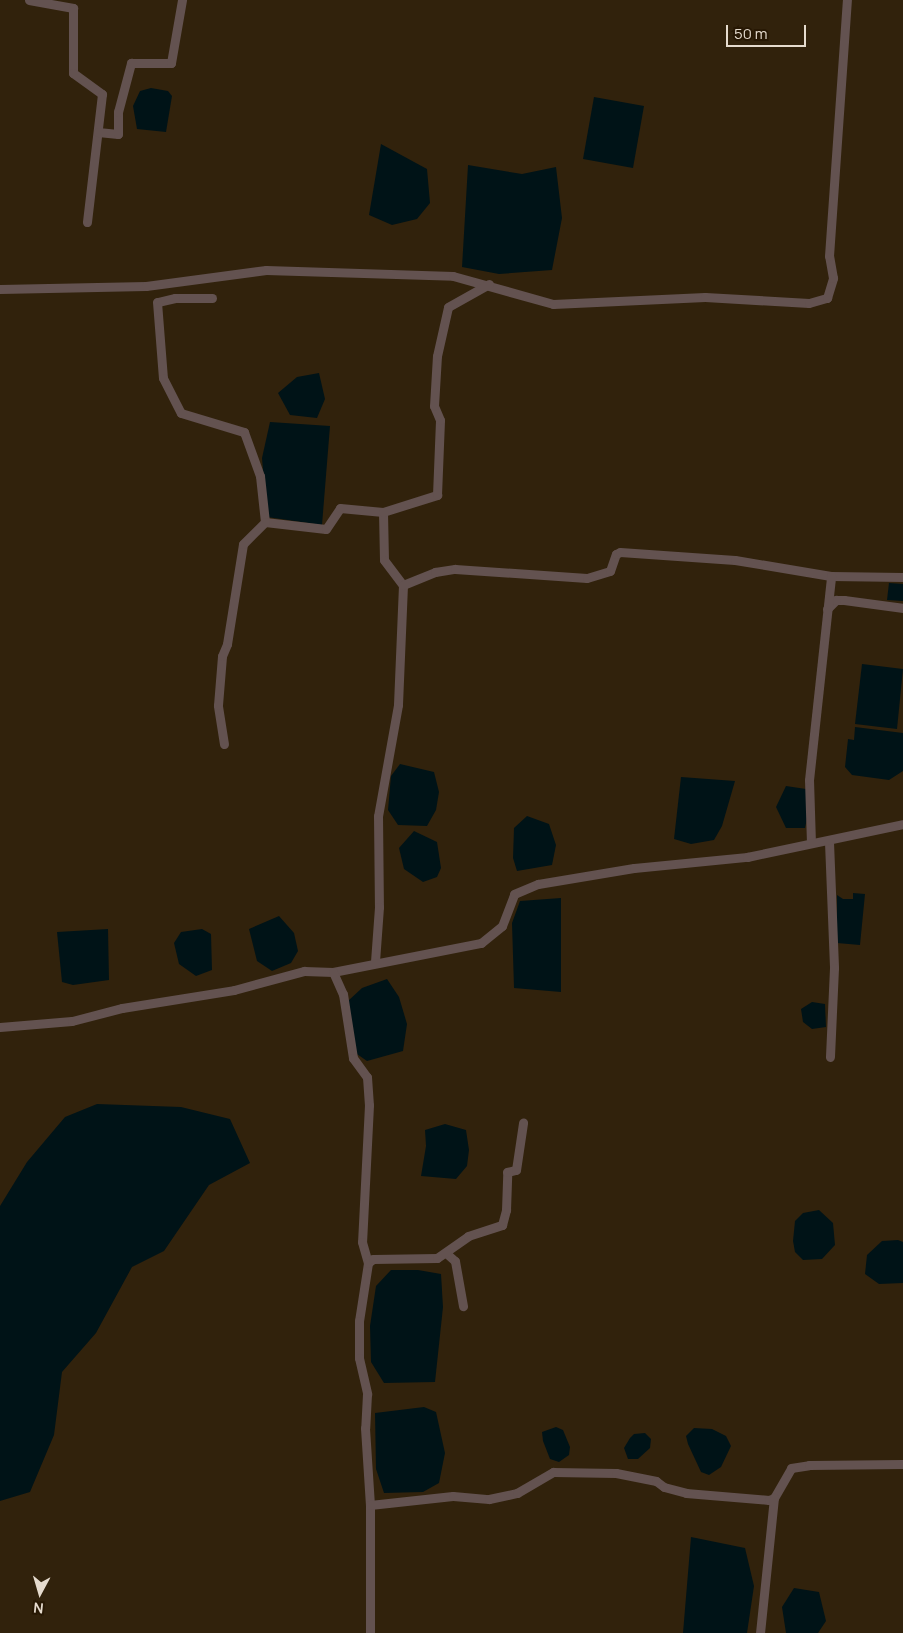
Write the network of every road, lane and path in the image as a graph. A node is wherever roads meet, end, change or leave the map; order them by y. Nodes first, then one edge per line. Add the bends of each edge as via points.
1 (29, 0) edge
2 (182, 0) edge
3 (847, 0) edge
4 (98, 132) junction
5 (87, 222) dead end
6 (489, 284) junction
7 (0, 289) edge
8 (212, 298) dead end
9 (383, 512) junction
10 (265, 522) junction
11 (831, 576) junction
12 (903, 577) edge
13 (403, 584) junction
14 (903, 608) edge
15 (827, 609) junction
16 (224, 744) dead end
17 (903, 824) edge
18 (829, 842) junction
19 (811, 843) junction
20 (375, 962) junction
21 (333, 972) junction
22 (0, 1027) edge
23 (830, 1057) dead end
24 (523, 1123) dead end
25 (446, 1253) junction
26 (368, 1263) junction
27 (463, 1306) dead end
28 (903, 1464) edge
29 (774, 1498) junction
30 (370, 1505) junction
31 (370, 1633) edge
32 (760, 1633) edge

1 - 4 street via 72,8 74,73 102,94
2 - 4 street via 171,63 131,63 118,112 118,134
3 - 6 street via 829,256 832,278 827,298 810,303 705,298 554,304
4 - 5 street
6 - 7 street via 453,276 266,270 146,286
6 - 9 street via 448,307 437,356 434,406 440,420 437,495
8 - 10 street via 175,298 157,302 163,378 181,413 244,432 260,476
9 - 10 street via 340,508 326,529
9 - 13 street via 384,560
10 - 16 street via 244,544 227,644 222,656 218,705
11 - 12 street
11 - 13 street via 735,560 620,552 616,554 610,571 587,578 455,569 434,572
11 - 15 street
13 - 20 street via 398,705 378,816 379,907
14 - 15 street via 836,600
15 - 19 street via 809,780
17 - 18 street
18 - 19 street
18 - 23 street via 834,968
19 - 20 street via 747,857 634,868 538,884 514,894 502,926 481,943
20 - 21 street
21 - 22 street via 304,971 234,990 122,1008 72,1021
21 - 26 street via 343,994 353,1058 367,1078 369,1134 362,1242
24 - 25 street via 516,1170 507,1172 506,1210 502,1225 468,1236
25 - 26 street via 437,1258 373,1259
25 - 27 street via 455,1261
26 - 30 street via 359,1320 358,1358 367,1394 364,1428
28 - 29 street via 791,1468
29 - 30 street via 686,1493 664,1487 656,1481 616,1473 553,1472 517,1493 489,1499 453,1496
29 - 32 street
30 - 31 street

